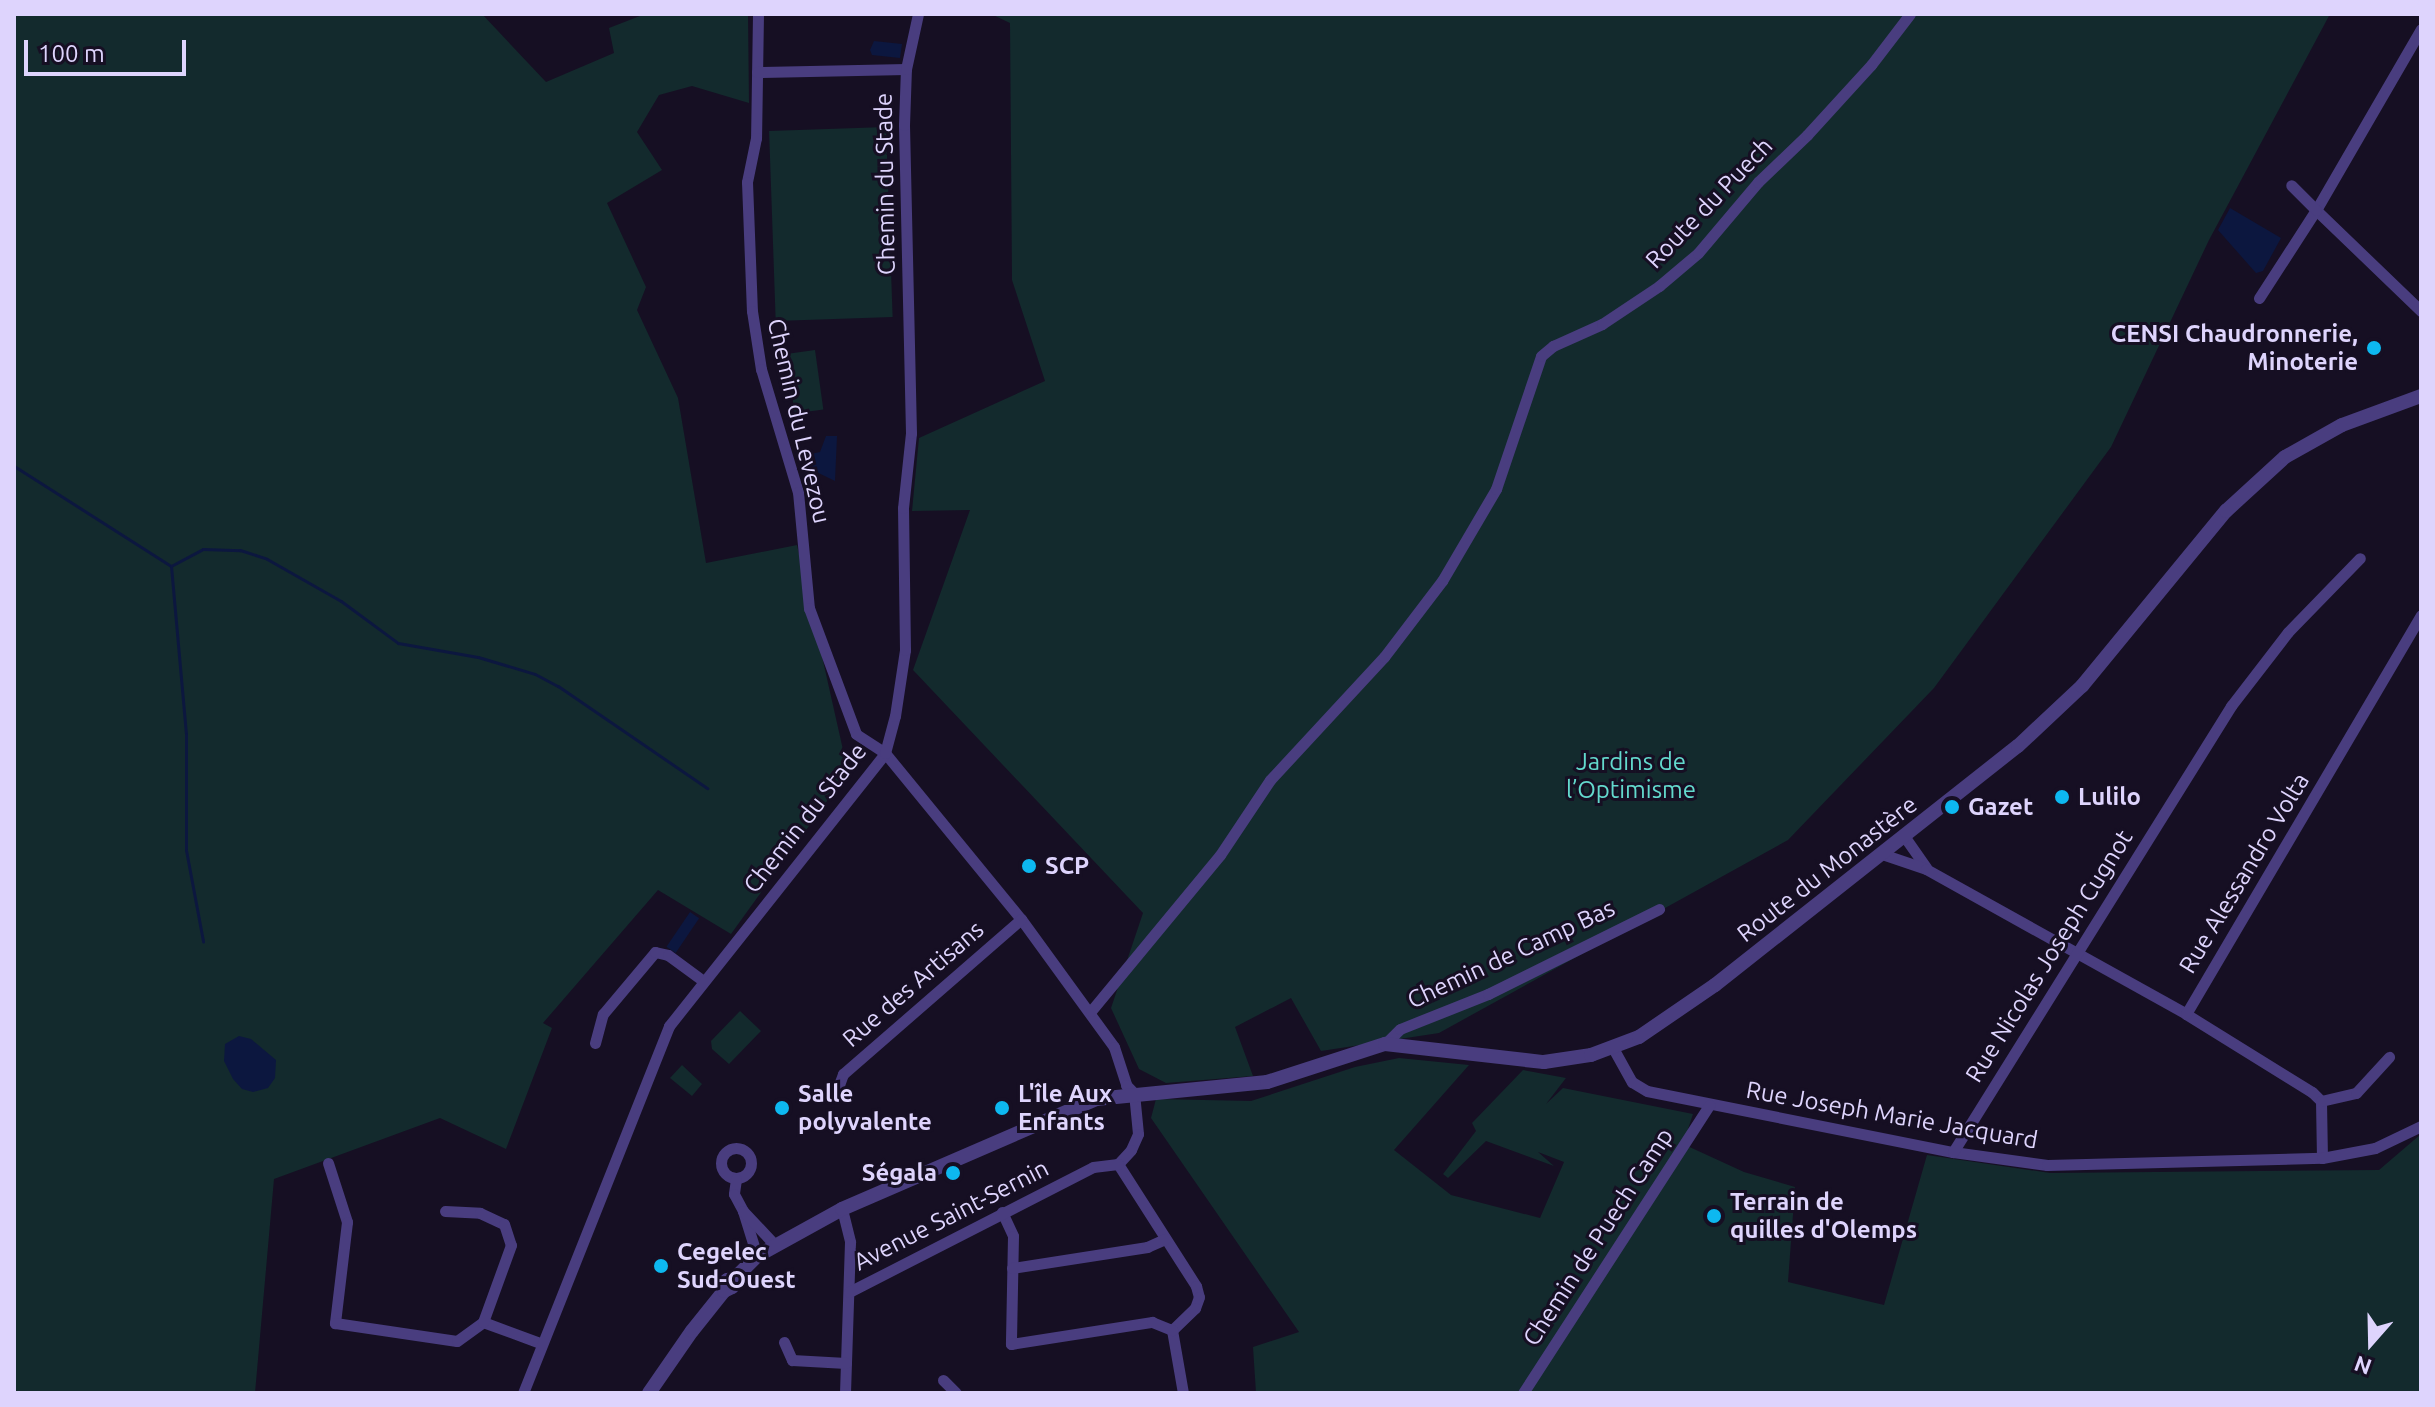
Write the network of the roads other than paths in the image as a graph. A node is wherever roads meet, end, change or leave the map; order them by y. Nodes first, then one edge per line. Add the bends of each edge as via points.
1 (758, 14) edge
2 (918, 14) edge
3 (1910, 14) edge
4 (2421, 29) edge
5 (906, 69) junction
6 (757, 72) junction
7 (2291, 185) dead end
8 (2316, 210) junction
9 (2259, 298) dead end
10 (2421, 311) edge
11 (2421, 396) edge
12 (2360, 558) dead end
13 (2421, 615) edge
14 (885, 753) junction
15 (1904, 836) junction
16 (1882, 854) junction
17 (1926, 869) junction
18 (1659, 909) dead end
19 (1021, 919) junction
20 (2078, 954) junction
21 (702, 980) junction
22 (1091, 1011) junction
23 (2186, 1014) junction
24 (595, 1043) dead end
25 (1385, 1044) junction
26 (1613, 1048) junction
27 (2389, 1057) dead end
28 (839, 1085) dead end
29 (1134, 1093) junction
30 (2321, 1101) junction
31 (1709, 1105) junction
32 (2421, 1126) edge
33 (1953, 1152) junction
34 (2322, 1158) junction
35 (328, 1163) dead end
36 (1118, 1164) junction
37 (736, 1179) dead end
38 (842, 1209) junction
39 (445, 1211) dead end
40 (743, 1211) junction
41 (1002, 1212) junction
42 (1165, 1239) junction
43 (776, 1246) junction
44 (757, 1256) junction
45 (1012, 1268) junction
46 (849, 1292) junction
47 (483, 1322) junction
48 (1172, 1330) junction
49 (784, 1342) dead end
50 (540, 1343) junction
51 (846, 1363) junction
52 (943, 1380) dead end
53 (523, 1393) edge
54 (649, 1393) edge
55 (845, 1393) edge
56 (956, 1393) edge
57 (1183, 1393) edge
58 (1523, 1393) edge

1 - 6 street, Chemin du Levezou
2 - 5 street, Chemin du Stade
3 - 22 street, Route du Puech via 1871,65 1698,253 1602,324 1541,356 1496,489 1442,581 1384,657 1270,780 1220,855
4 - 8 street
5 - 6 street
5 - 14 street, Chemin du Stade via 903,187 911,433 903,508 905,650
6 - 14 street, Chemin du Levezou via 756,138 747,182 752,311 761,369 798,492 809,608 856,734
7 - 8 street
8 - 9 street
8 - 10 street
11 - 15 street, Route du Monastère via 2318,437 2254,482 2082,686 2018,746
12 - 20 street, Rue Nicolas Joseph Cugnot via 2258,668
13 - 23 street, Rue Alessandro Volta
14 - 19 street
14 - 21 street, Chemin du Stade
15 - 16 street, Route du Monastère
15 - 17 street
16 - 17 street
16 - 26 street, Route du Monastère via 1686,1008
17 - 20 street
18 - 25 street, Chemin de Camp Bas via 1488,994 1400,1029
19 - 22 street
19 - 28 street, Rue des Artisans via 843,1074
20 - 23 street
20 - 33 street, Rue Nicolas Joseph Cugnot
21 - 24 street via 668,955 655,952 603,1014
21 - 50 street, Chemin du Stade via 669,1026
22 - 29 street
23 - 30 street
25 - 26 street, Route du Monastère via 1519,1062 1569,1059
25 - 29 street, Route du Monastère via 1267,1082
26 - 31 street, Rue Joseph Marie Jacquard via 1622,1069 1639,1087
27 - 30 street via 2356,1093
29 - 36 street via 1138,1134
29 - 38 street, Route du Monastère via 1096,1099
30 - 34 street
31 - 33 street, Rue Joseph Marie Jacquard
31 - 58 street, Chemin de Puech Camp
32 - 34 street, Rue Joseph Marie Jacquard via 2375,1148
33 - 34 street, Rue Joseph Marie Jacquard via 2047,1165
35 - 47 street via 347,1222 335,1323 457,1341
36 - 41 street, Avenue Saint-Sernin via 1093,1167
36 - 42 street
37 - 40 street via 734,1194
38 - 43 street, Route du Monastère
38 - 46 street, Avenue Saint-Sernin via 850,1242
39 - 47 street via 480,1213 501,1223 511,1245
40 - 43 street
40 - 44 street
41 - 45 street via 1013,1236
41 - 46 street, Avenue Saint-Sernin
42 - 45 street via 1147,1247
42 - 48 street via 1199,1297
43 - 44 street, Route du Monastère
44 - 54 street, Route du Monastère via 724,1291
45 - 48 street via 1011,1344 1152,1322
46 - 51 street, Avenue Saint-Sernin
47 - 50 street
48 - 57 street
49 - 51 street via 792,1360
50 - 53 street, Chemin du Stade
51 - 55 street, Avenue Saint-Sernin
52 - 56 street

